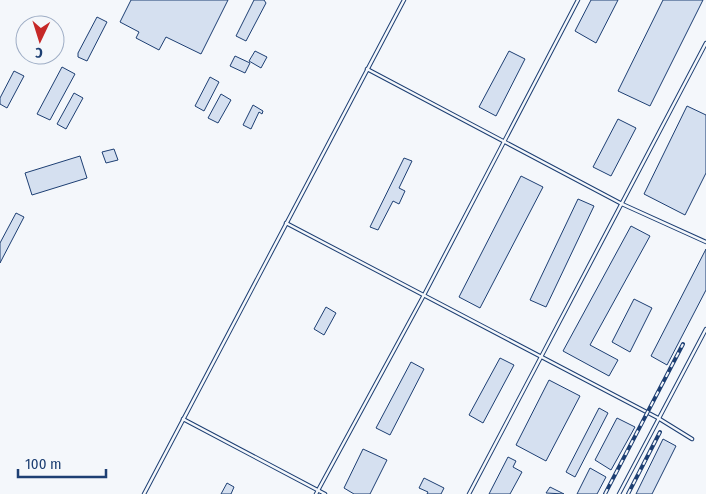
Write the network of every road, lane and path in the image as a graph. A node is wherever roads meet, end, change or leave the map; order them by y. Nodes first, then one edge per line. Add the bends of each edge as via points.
1 (404, 0) edge
2 (578, 0) edge
3 (706, 43) edge
4 (367, 69) junction
5 (504, 141) junction
6 (622, 204) junction
7 (286, 223) junction
8 (706, 242) edge
9 (424, 295) junction
10 (706, 329) edge
11 (541, 357) junction
12 (658, 418) junction
13 (183, 419) junction
14 (692, 439) dead end
15 (318, 490) junction
16 (144, 494) edge
17 (316, 494) edge
18 (325, 494) edge
19 (469, 494) edge
20 (619, 494) edge

1 - 4 lane
2 - 5 lane
3 - 6 lane
4 - 5 lane
4 - 7 lane
5 - 6 lane
5 - 9 lane
6 - 8 lane
6 - 11 lane
7 - 9 lane
7 - 13 lane
9 - 11 lane
9 - 15 lane
10 - 12 lane
11 - 12 lane
11 - 19 lane
12 - 14 lane
12 - 20 lane
13 - 15 lane
13 - 16 lane
15 - 17 lane
15 - 18 lane

